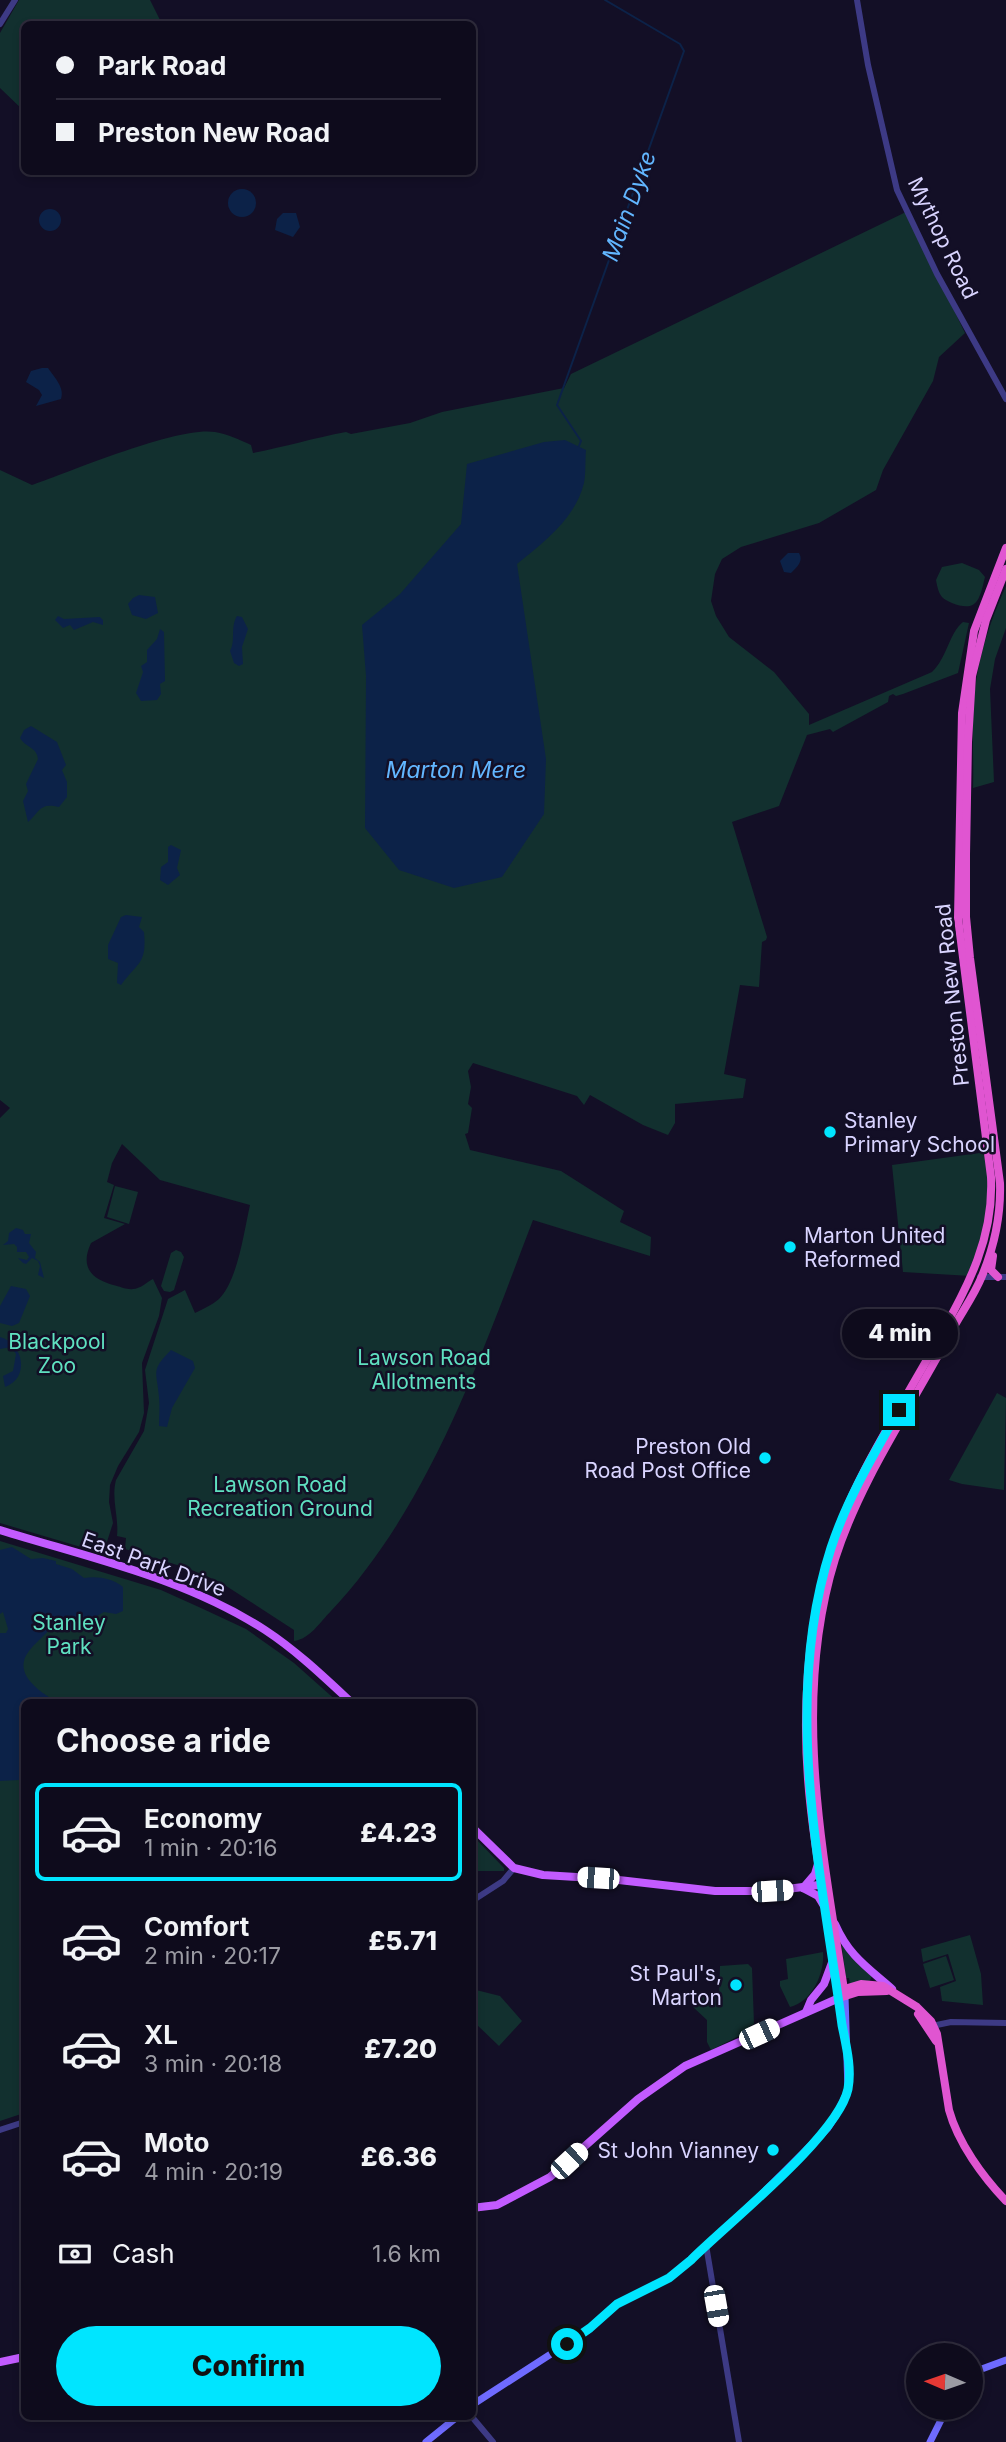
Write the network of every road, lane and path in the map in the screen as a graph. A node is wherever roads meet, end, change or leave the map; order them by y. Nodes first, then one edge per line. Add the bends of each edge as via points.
1 (15, 0) edge
2 (857, 0) edge
3 (0, 24) edge
4 (1006, 399) edge
5 (1006, 548) edge
6 (1006, 569) edge
7 (982, 619) junction
8 (1000, 1195) junction
9 (976, 1277) junction
10 (1002, 1277) edge
11 (0, 1530) edge
12 (348, 1699) edge
13 (476, 1831) edge
14 (819, 1864) junction
15 (514, 1868) junction
16 (825, 1884) junction
17 (803, 1888) junction
18 (476, 1898) edge
19 (825, 1908) junction
20 (835, 1924) junction
21 (834, 1959) junction
22 (841, 1994) junction
23 (898, 1995) junction
24 (806, 2012) junction
25 (1006, 2023) edge
26 (932, 2028) junction
27 (21, 2123) edge
28 (0, 2130) edge
29 (1006, 2201) edge
30 (476, 2208) edge
31 (706, 2245) junction
32 (21, 2358) edge
33 (1006, 2360) edge
34 (0, 2362) edge
35 (984, 2368) edge
36 (476, 2403) edge
37 (453, 2420) edge
38 (475, 2420) edge
39 (941, 2420) edge
40 (426, 2442) edge
41 (493, 2442) edge
42 (739, 2442) edge
43 (930, 2442) edge

1 - 3 street
2 - 4 street, Mythop Road via 897,190
5 - 7 highway, Preston New Road
6 - 7 highway, Preston New Road
7 - 8 highway, Preston New Road via 970,698 966,917
7 - 9 highway, Preston New Road via 969,656 962,706 958,909 991,1177 992,1204
8 - 9 highway, Preston New Road via 995,1232
8 - 10 highway via 1000,1225 991,1268
9 - 10 street
9 - 14 highway, Preston New Road via 856,1490 821,1585 809,1668 807,1737 809,1797
9 - 16 highway, Preston New Road via 861,1497 835,1558 816,1669 813,1737
11 - 12 main road, East Park Drive via 138,1572 220,1605 298,1654
13 - 15 main road
14 - 16 highway, Preston New Road
14 - 17 main road
15 - 17 main road via 543,1875 715,1891
15 - 18 street
16 - 17 main road
16 - 19 highway, Preston New Road
16 - 20 highway, Preston New Road
17 - 19 main road via 818,1896
19 - 21 highway, Preston New Road
20 - 22 highway, Preston New Road
20 - 23 main road, Preston New Road via 853,1955
21 - 22 highway, Preston New Road
21 - 24 main road
22 - 23 highway via 870,1984
22 - 24 main road
22 - 31 main road via 848,2090 838,2112 802,2155
23 - 26 highway via 924,2014
24 - 30 main road via 685,2066 638,2099 550,2177 497,2205
25 - 26 street via 954,2023
26 - 29 highway via 953,2122
27 - 28 street
31 - 36 main road via 669,2278 617,2304 589,2330
31 - 42 street
32 - 34 main road
33 - 35 main road
37 - 40 main road
38 - 41 street
39 - 43 main road

